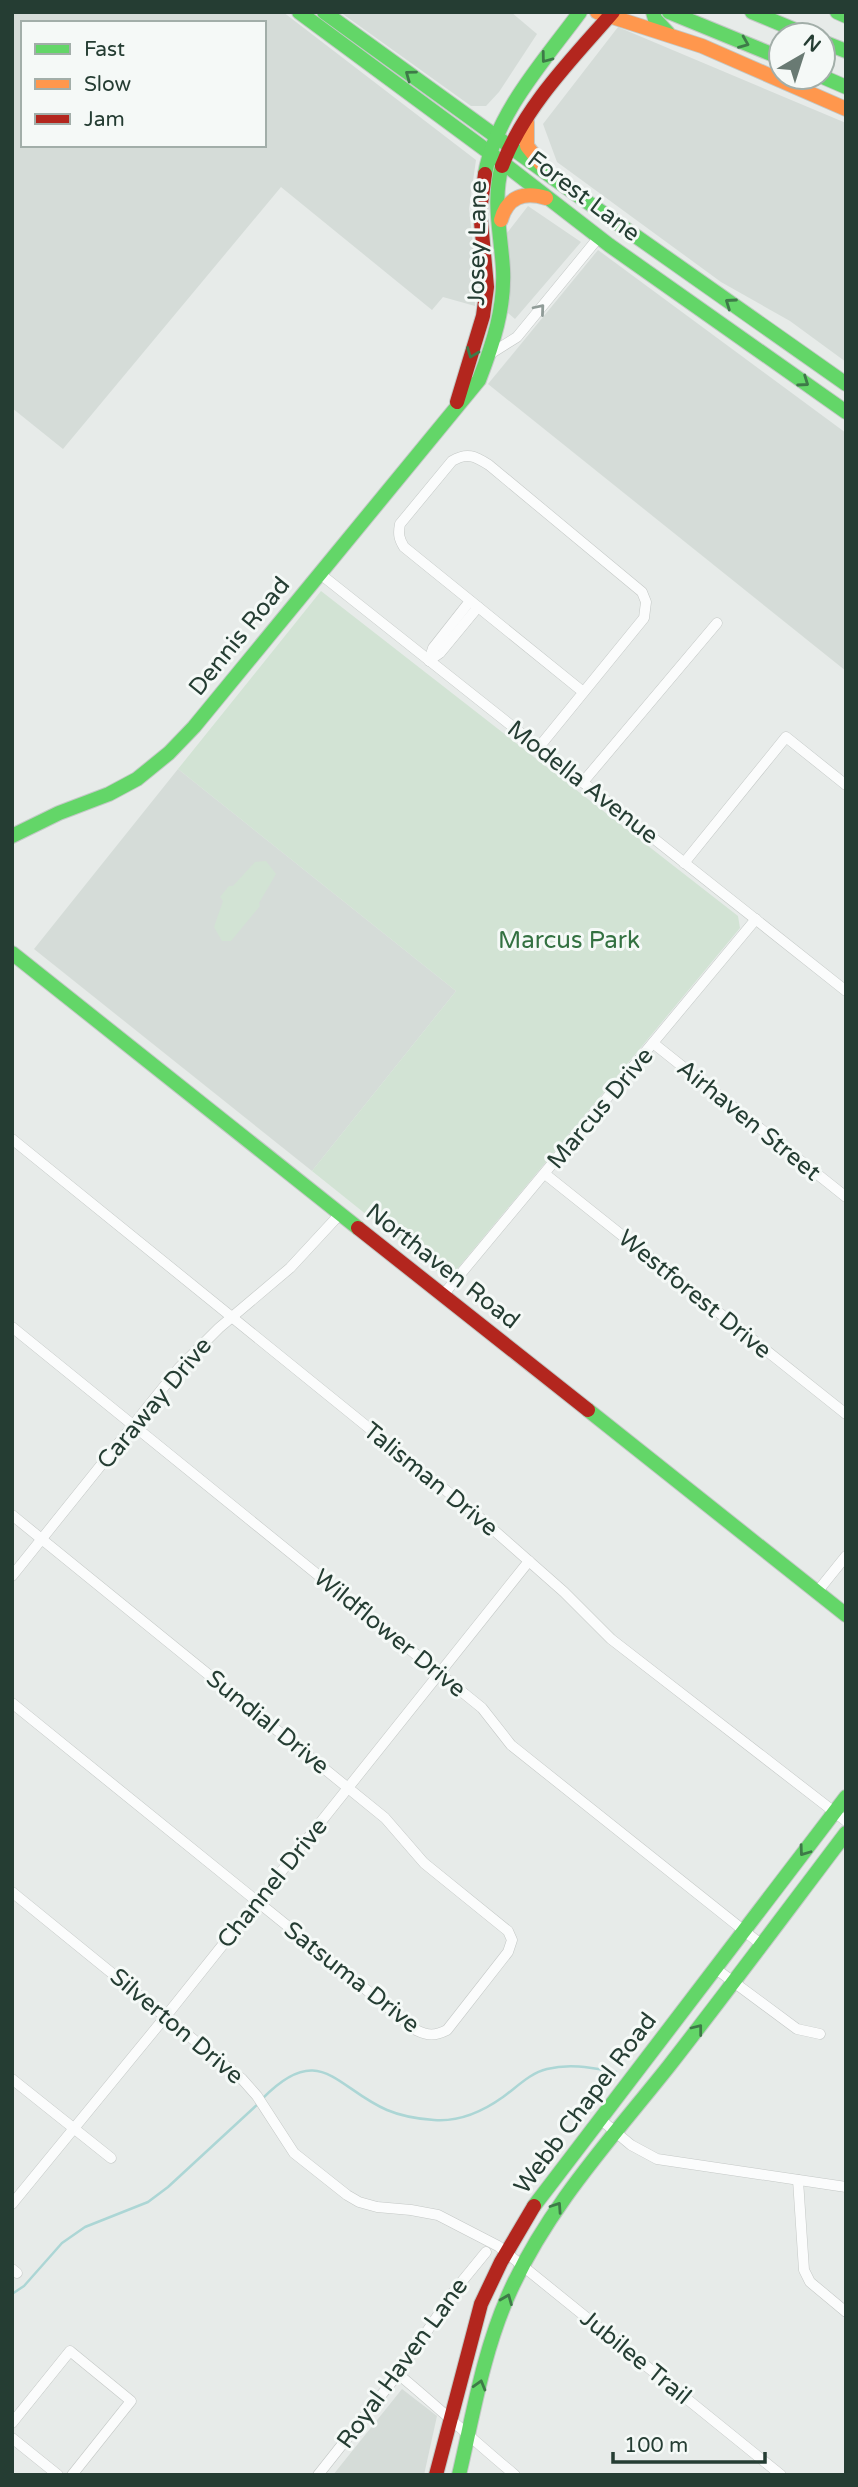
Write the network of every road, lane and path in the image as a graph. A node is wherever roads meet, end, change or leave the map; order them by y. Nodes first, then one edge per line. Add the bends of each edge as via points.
1 (299, 12) edge
2 (324, 12) edge
3 (580, 12) edge
4 (653, 12) edge
5 (669, 12) edge
6 (752, 12) edge
7 (837, 12) edge
8 (607, 14) edge
9 (846, 16) edge
10 (774, 21) edge
11 (670, 35) junction
12 (767, 52) edge
13 (513, 104) junction
14 (846, 109) edge
15 (466, 115) junction
16 (528, 118) junction
17 (496, 138) junction
18 (510, 148) junction
19 (490, 153) junction
20 (503, 163) junction
21 (556, 180) junction
22 (551, 200) junction
23 (499, 236) junction
24 (599, 237) junction
25 (653, 249) junction
26 (640, 267) junction
27 (485, 298) junction
28 (502, 300) junction
29 (774, 334) junction
30 (761, 352) junction
31 (490, 354) junction
32 (846, 384) edge
33 (455, 407) junction
34 (846, 412) edge
35 (319, 573) junction
36 (474, 604) junction
37 (717, 623) dead end
38 (429, 661) junction
39 (583, 691) junction
40 (539, 747) junction
41 (583, 782) junction
42 (846, 785) edge
43 (12, 836) edge
44 (684, 863) junction
45 (756, 919) junction
46 (12, 953) edge
47 (846, 991) edge
48 (653, 1043) junction
49 (12, 1139) edge
50 (545, 1174) junction
51 (846, 1197) edge
52 (340, 1214) junction
53 (443, 1295) junction
54 (232, 1317) junction
55 (12, 1327) edge
56 (846, 1414) edge
57 (133, 1425) junction
58 (12, 1514) edge
59 (43, 1539) junction
60 (846, 1556) edge
61 (529, 1561) junction
62 (12, 1576) edge
63 (817, 1592) junction
64 (846, 1615) edge
65 (440, 1674) junction
66 (12, 1703) edge
67 (348, 1787) junction
68 (846, 1797) edge
69 (834, 1811) junction
70 (846, 1821) edge
71 (846, 1833) edge
72 (12, 1892) edge
73 (257, 1902) junction
74 (745, 1931) junction
75 (512, 1940) joint
76 (762, 1945) junction
77 (716, 1969) junction
78 (734, 1982) junction
79 (166, 2016) junction
80 (820, 2034) dead end
81 (12, 2079) edge
82 (600, 2119) junction
83 (75, 2129) junction
84 (615, 2132) junction
85 (111, 2158) dead end
86 (799, 2180) junction
87 (846, 2187) edge
88 (12, 2204) edge
89 (477, 2238) junction
90 (486, 2252) junction
91 (504, 2257) junction
92 (523, 2266) junction
93 (846, 2312) edge
94 (398, 2374) junction
95 (451, 2417) junction
96 (12, 2423) edge
97 (468, 2436) junction
98 (12, 2438) edge
99 (58, 2475) edge
100 (72, 2475) edge
101 (318, 2475) edge
102 (436, 2475) edge
103 (459, 2475) edge
104 (515, 2475) edge
105 (780, 2475) edge

1 - 19 main road, Forest Lane
15 -> 2 main road, Forest Lane
3 -> 13 main road, Josey Lane
4 - 11 main road
5 -> 12 main road
6 - 10 main road
7 - 9 main road
8 - 11 main road
8 - 16 main road, Josey Lane
11 - 14 main road
13 - 15 main road via 488,120
13 - 17 main road, Josey Lane
15 - 17 main road, Forest Lane
16 - 18 main road, Josey Lane
16 - 21 main road via 527,146
17 - 18 main road, Forest Lane
17 - 19 main road, Josey Lane
18 - 20 main road, Josey Lane
18 - 21 main road, Forest Lane
19 - 20 main road, Forest Lane
19 - 27 main road, Josey Lane via 480,211
20 - 22 main road, Forest Lane
20 - 23 main road, Josey Lane via 497,196
21 - 25 main road, Forest Lane
22 - 23 main road via 526,194 514,198 502,214
22 - 24 main road, Forest Lane
23 - 28 main road, Josey Lane
24 - 26 main road, Forest Lane
31 -> 24 street via 517,337
25 - 26 main road
29 -> 25 main road, Forest Lane
26 - 30 main road, Forest Lane
27 - 28 main road
27 -> 33 main road, Josey Lane via 477,343
28 - 31 main road, Josey Lane
29 - 30 main road
29 - 32 main road, Forest Lane
30 -> 34 main road, Forest Lane
31 - 33 main road, Josey Lane via 478,380
33 - 35 main road, Dennis Road
35 - 38 street, Modella Avenue
35 - 43 main road, Dennis Road via 169,753 109,794
36 - 38 street via 433,648
36 - 39 street
36 - 39 street via 418,559 400,541 398,532 452,461 468,454 489,465 642,592 644,618
37 - 41 street
38 - 40 street, Modella Avenue
39 - 40 street
40 - 41 street, Modella Avenue
41 - 44 street, Modella Avenue
42 - 44 street via 786,737
44 - 45 street, Modella Avenue
45 - 47 street, Modella Avenue
45 - 48 street, Marcus Drive
46 - 52 main road, Northaven Road
48 - 50 street, Marcus Drive
48 - 51 street, Airhaven Street
49 - 54 street, Talisman Drive
50 - 53 street, Marcus Drive
50 - 56 street, Westforest Drive
52 - 53 main road, Northaven Road
52 - 54 street, Caraway Drive via 290,1268
53 - 63 main road, Northaven Road
54 - 57 street, Caraway Drive via 186,1360
54 - 61 street, Talisman Drive
55 - 57 street, Wildflower Drive
57 - 59 street, Caraway Drive
57 - 65 street, Wildflower Drive
58 - 59 street, Sundial Drive
59 - 62 street, Caraway Drive
59 - 67 street, Sundial Drive
60 - 63 street
61 - 65 street, Channel Drive
61 - 69 street, Talisman Drive via 611,1639
63 - 64 main road, Northaven Road
65 - 67 street, Channel Drive
65 - 74 street, Wildflower Drive via 482,1709 511,1745
66 - 73 street, Satsuma Drive
67 - 73 street, Channel Drive
67 - 75 street, Sundial Drive via 385,1818 424,1863 502,1924
68 - 69 main road, Webb Chapel Road
69 - 70 street, Talisman Drive
69 -> 74 main road, Webb Chapel Road
71 - 76 main road, Webb Chapel Road
72 - 79 street, Silverton Drive
73 - 75 street, Satsuma Drive via 426,2035 447,2029 508,1952
73 - 79 street, Channel Drive
74 - 76 street, Wildflower Drive
74 - 77 main road, Webb Chapel Road
76 - 78 main road, Webb Chapel Road
77 - 78 street
77 - 82 main road, Webb Chapel Road
78 - 80 street via 797,2029
84 -> 78 main road, Webb Chapel Road
79 - 83 street, Channel Drive
79 - 89 street, Silverton Drive via 242,2079 294,2152 347,2195 377,2207 438,2215
81 - 83 street
82 - 84 street
82 - 91 main road, Webb Chapel Road via 538,2197
83 - 85 street
83 - 88 street, Channel Drive
84 - 86 street via 657,2159
92 -> 84 main road, Webb Chapel Road via 554,2212
86 - 87 street
86 - 93 street via 804,2270 810,2281
89 - 90 street, Silverton Drive
89 - 91 street, Silverton Drive via 485,2239
90 - 91 street, Silverton Drive
90 - 94 street, Royal Haven Lane
91 - 92 street, Silverton Drive
91 - 95 main road, Webb Chapel Road via 481,2304
97 -> 92 main road, Webb Chapel Road via 494,2334
92 - 105 street, Jubilee Trail
94 - 95 street
94 - 101 street, Royal Haven Lane
95 - 97 street
95 - 102 main road, Webb Chapel Road
96 - 100 street via 70,2351 131,2400
97 - 103 main road, Webb Chapel Road
97 - 104 street
98 - 99 street

